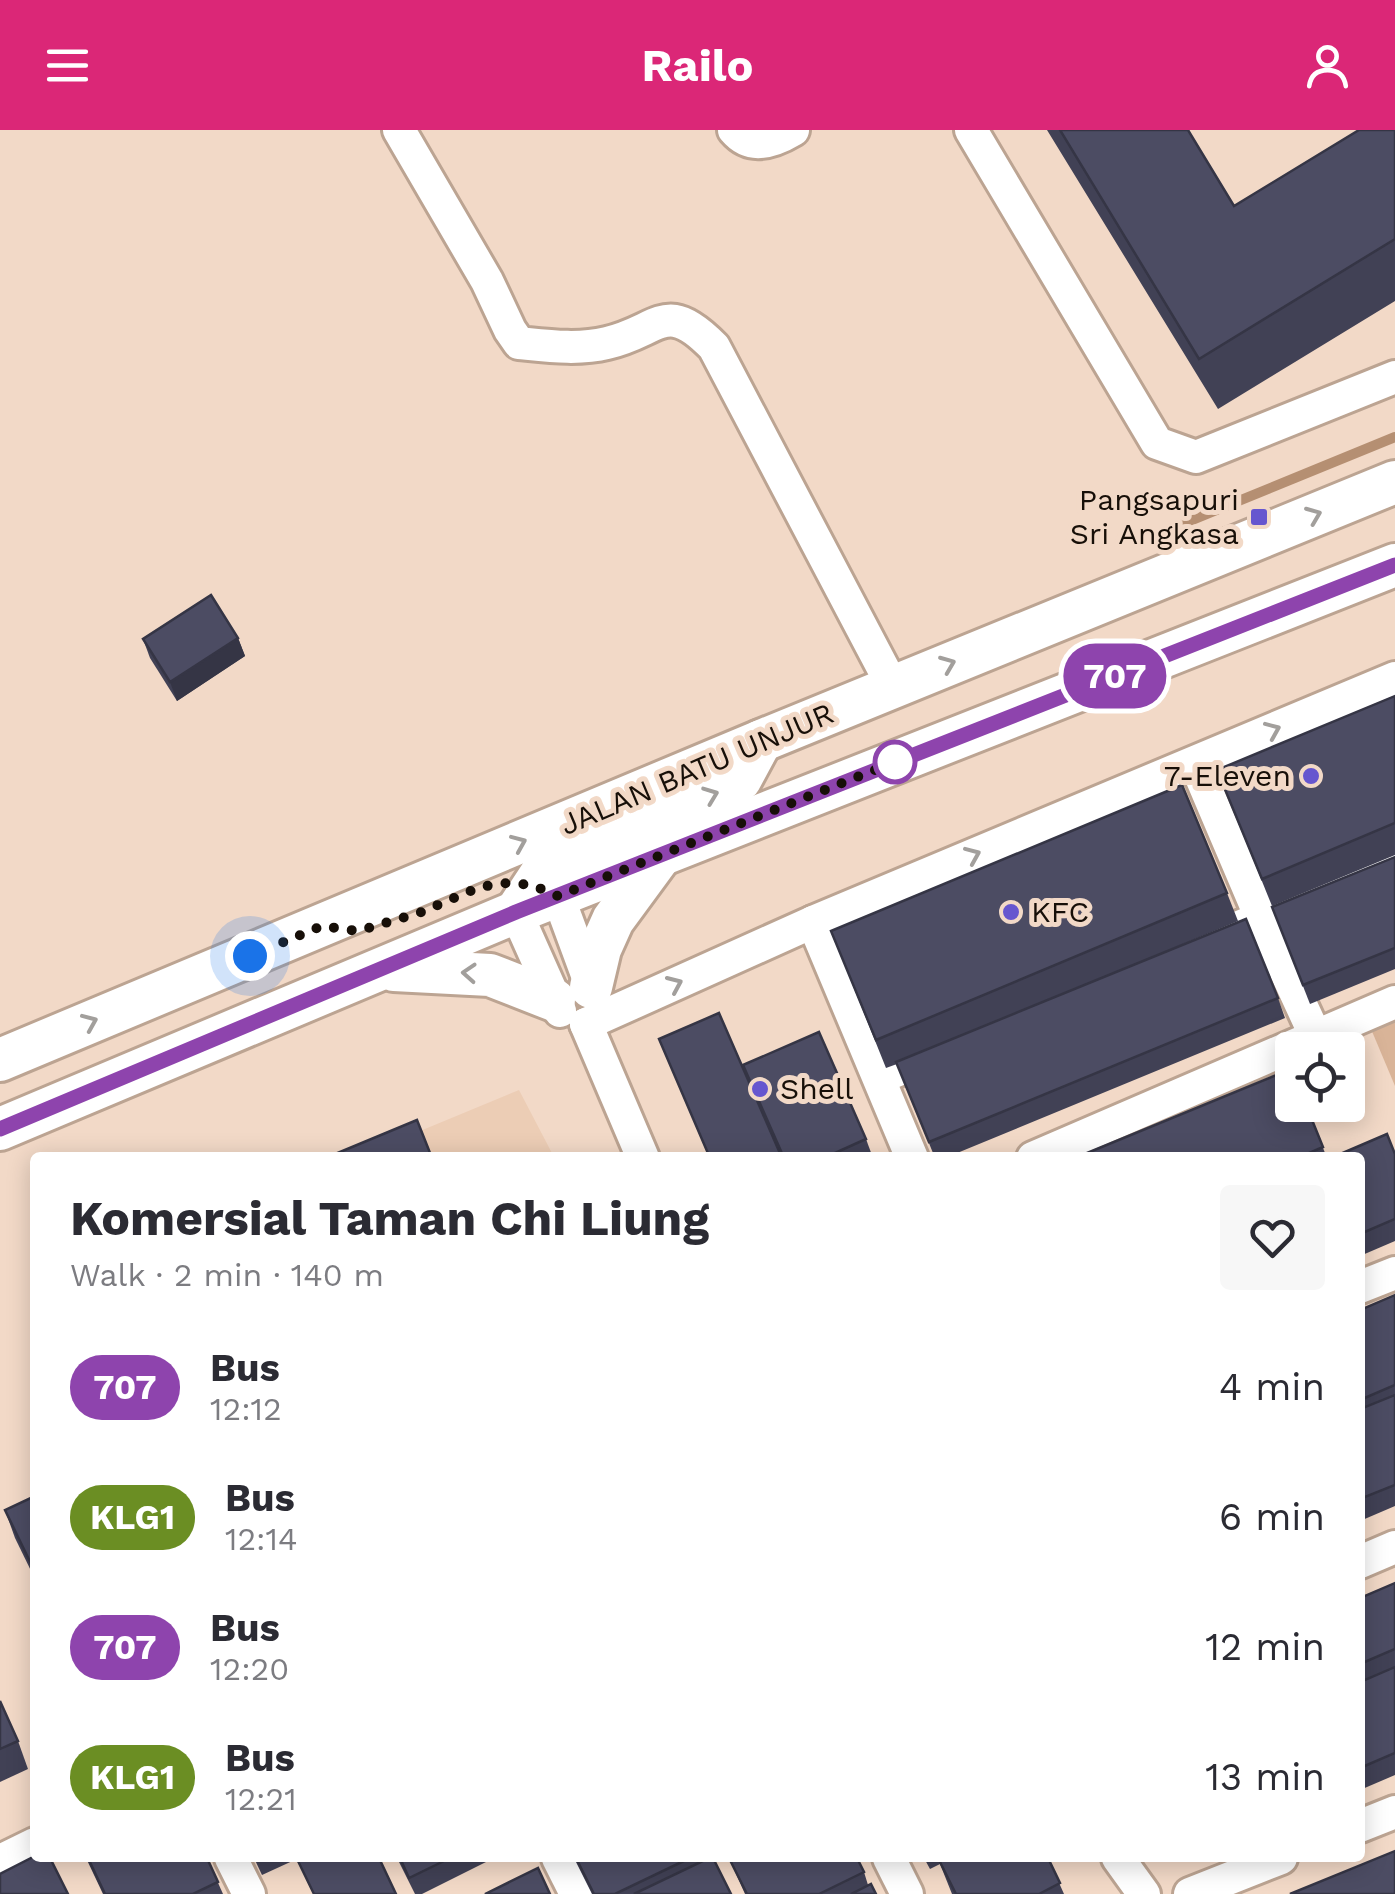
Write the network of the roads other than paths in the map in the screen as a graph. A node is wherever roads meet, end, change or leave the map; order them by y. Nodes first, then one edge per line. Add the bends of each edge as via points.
1 (399, 130) edge
2 (793, 130) edge
3 (971, 130) edge
4 (738, 135) edge
5 (1395, 378) edge
6 (1395, 482) edge
7 (1395, 565) edge
8 (1395, 678) edge
9 (893, 687) junction
10 (761, 742) junction
11 (1195, 763) junction
12 (660, 855) junction
13 (1395, 861) edge
14 (536, 897) junction
15 (1261, 918) junction
16 (813, 922) junction
17 (322, 926) junction
18 (1170, 956) edge
19 (379, 970) junction
20 (1395, 1002) edge
21 (577, 1004) junction
22 (1314, 1032) edge
23 (1322, 1032) edge
24 (970, 1040) edge
25 (1275, 1052) edge
26 (0, 1060) edge
27 (879, 1078) junction
28 (0, 1129) edge
29 (641, 1152) edge
30 (910, 1152) edge
31 (1047, 1152) edge
32 (1395, 1273) edge
33 (1365, 1285) edge
34 (1395, 1547) edge
35 (1365, 1560) edge
36 (1395, 1812) edge
37 (1365, 1824) edge
38 (30, 1846) edge
39 (0, 1861) edge
40 (233, 1862) edge
41 (560, 1862) edge
42 (891, 1862) edge
43 (1121, 1862) edge
44 (1271, 1862) edge
45 (249, 1894) edge
46 (576, 1894) edge
47 (907, 1894) edge
48 (1144, 1894) edge
49 (1190, 1894) edge

1 - 9 street via 520,343 608,343 680,320 714,348
2 - 4 street via 759,143
3 - 5 street via 1157,443 1196,456
9 -> 6 main road, JALAN BATU UNJUR
7 - 12 main road
11 -> 8 street
9 - 10 main road, JALAN BATU UNJUR
14 -> 10 main road via 544,871 610,831 740,780
17 -> 10 main road, JALAN BATU UNJUR
11 - 15 street
16 -> 11 street
12 - 14 main road
12 - 21 main road via 613,920
13 - 15 street
14 - 17 main road via 507,883 358,931
14 - 19 main road
14 - 21 street
14 - 21 street
15 - 18 street
15 - 22 street
21 -> 16 street
16 - 27 street
26 -> 17 main road, JALAN BATU UNJUR
21 -> 19 main road via 490,975
19 - 28 main road
20 - 23 street
21 - 29 street
24 - 27 street
25 - 31 street
27 - 30 street
32 - 33 street
34 - 35 street
36 - 37 street
38 - 39 street
40 - 45 street
41 - 46 street
42 - 47 street
43 - 48 street
44 - 49 street

